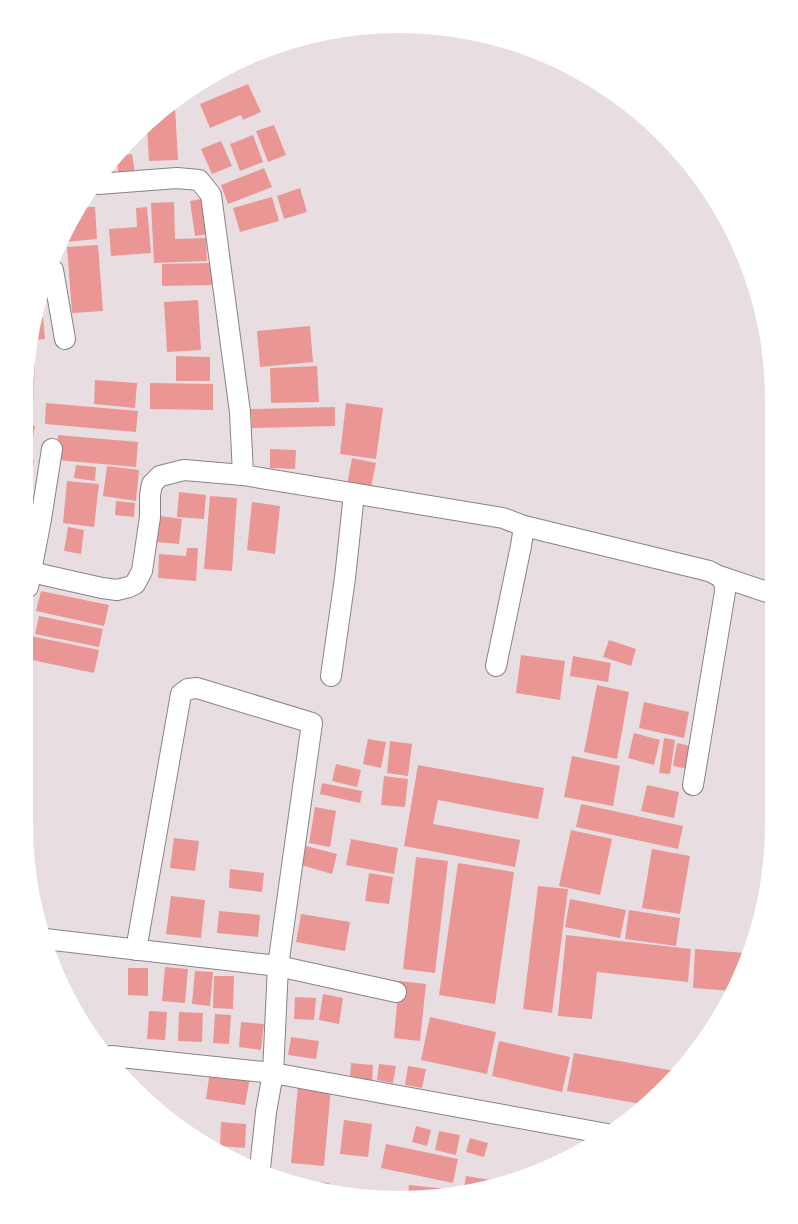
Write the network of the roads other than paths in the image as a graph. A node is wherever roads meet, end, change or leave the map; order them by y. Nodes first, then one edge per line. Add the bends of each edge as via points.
1 (104, 184) edge
2 (55, 274) edge
3 (65, 339) dead end
4 (52, 449) dead end
5 (243, 475) junction
6 (354, 494) junction
7 (524, 526) junction
8 (33, 557) edge
9 (33, 576) edge
10 (722, 577) junction
11 (765, 591) edge
12 (496, 666) dead end
13 (331, 676) dead end
14 (693, 785) dead end
15 (51, 940) edge
16 (136, 950) junction
17 (278, 966) junction
18 (396, 992) dead end
19 (116, 1057) edge
20 (273, 1072) junction
21 (597, 1132) edge
22 (260, 1164) edge

1 - 5 street via 177,178 199,180 211,195 240,412
2 - 3 street
4 - 8 street
5 - 6 street
5 - 9 street via 184,470 160,476 152,484 142,571 135,584 129,587 117,590
6 - 7 street via 503,518
6 - 13 street
7 - 10 street via 709,571
7 - 12 street
10 - 11 street
10 - 14 street via 725,592
15 - 16 street
16 - 17 street
16 - 17 street via 181,694 188,689 197,688 312,723
17 - 18 street
17 - 20 street
19 - 20 street
20 - 21 street
20 - 22 street

